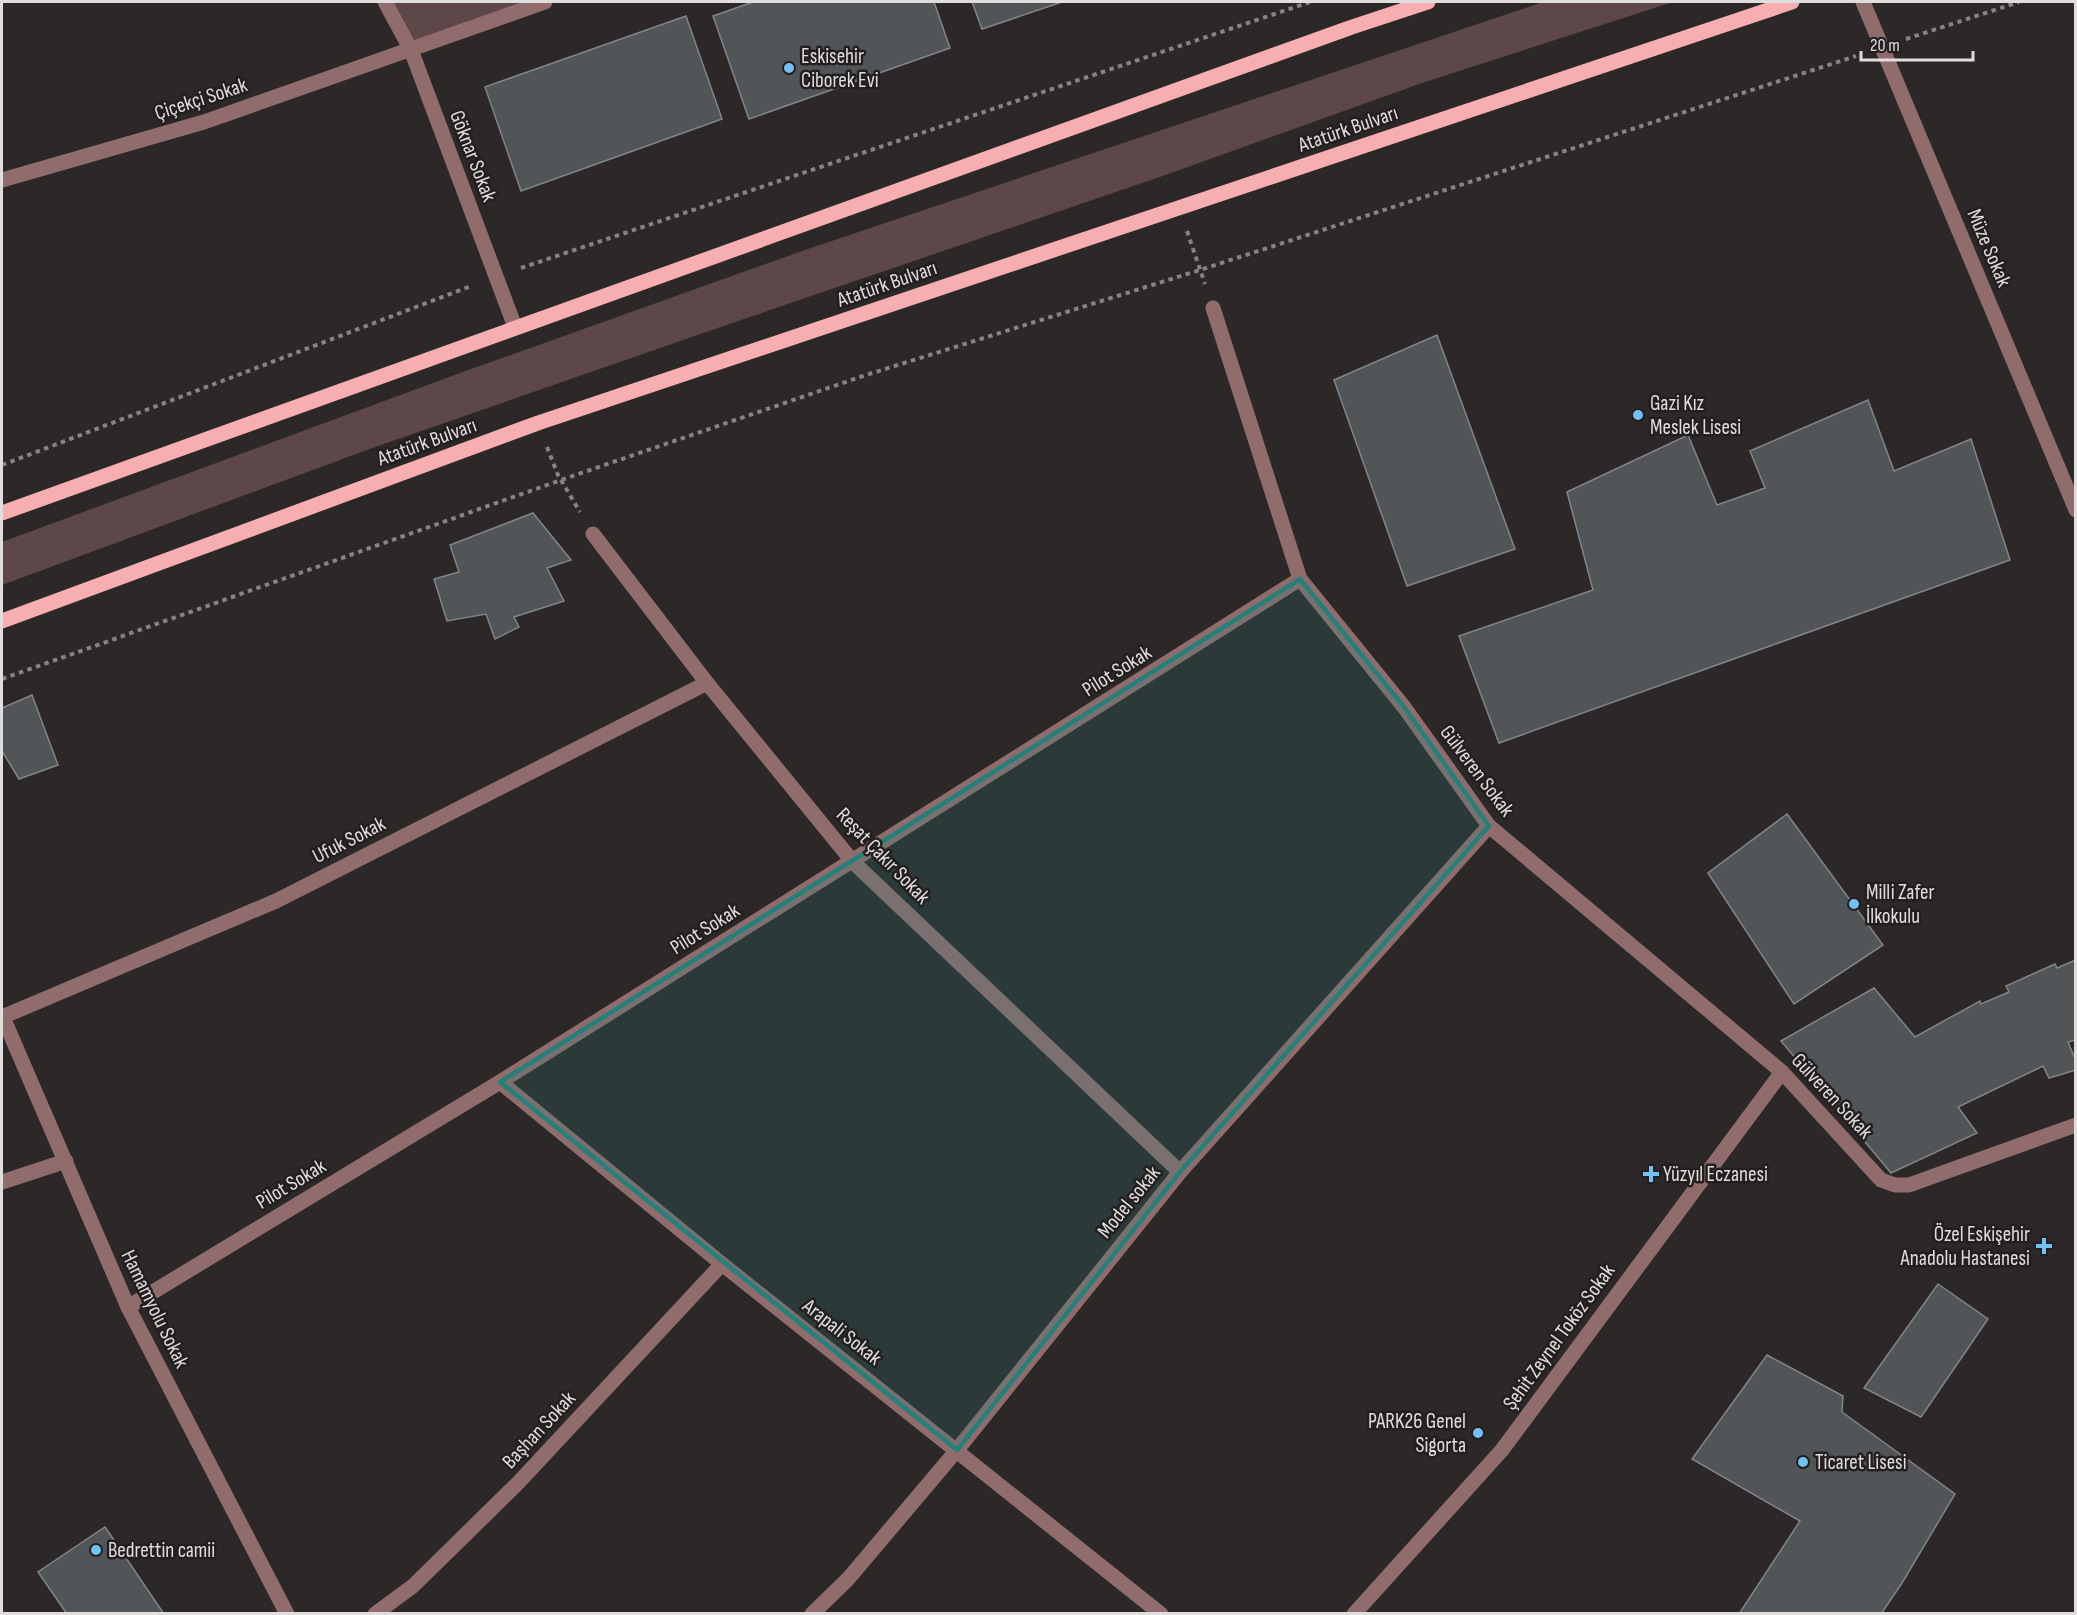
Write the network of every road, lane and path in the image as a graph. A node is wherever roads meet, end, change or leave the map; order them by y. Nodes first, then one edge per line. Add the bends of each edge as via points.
1 (385, 2) edge
2 (545, 2) edge
3 (1310, 2) edge
4 (1428, 2) edge
5 (1792, 2) edge
6 (1863, 2) edge
7 (2019, 2) edge
8 (1882, 47) junction
9 (411, 50) junction
10 (2, 180) edge
11 (1179, 208) junction
12 (1200, 270) junction
13 (496, 277) junction
14 (1213, 308) joint
15 (515, 327) junction
16 (538, 423) junction
17 (2, 465) edge
18 (561, 480) junction
19 (2076, 510) edge
20 (2, 513) edge
21 (593, 534) joint
22 (1300, 579) junction
23 (2, 621) edge
24 (2, 679) edge
25 (708, 683) junction
26 (1489, 826) junction
27 (853, 862) junction
28 (2, 1016) edge
29 (1782, 1072) junction
30 (500, 1082) junction
31 (2076, 1125) edge
32 (66, 1161) junction
33 (1180, 1172) junction
34 (2, 1182) edge
35 (722, 1264) junction
36 (128, 1307) junction
37 (957, 1450) junction
38 (287, 1614) edge
39 (375, 1614) edge
40 (812, 1614) edge
41 (1161, 1614) edge
42 (1354, 1614) edge

1 - 9 street, Göknar Sokak
2 - 9 street, Çiçekçi Sokak
3 - 13 path
4 - 15 main road
5 - 11 main road, Atatürk Bulvarı
6 - 8 street, Müze Sokak
7 - 8 path
8 - 12 path
8 - 19 street, Müze Sokak
9 - 10 street, Çiçekçi Sokak via 204,122
9 - 13 street, Göknar Sokak
11 - 12 path
11 - 16 main road, Atatürk Bulvarı
12 - 14 path
12 - 18 path via 866,375
13 - 15 street, Göknar Sokak
13 - 17 path
14 - 22 street, Gülveren Sokak
15 - 20 main road
16 - 18 path
16 - 23 main road, Atatürk Bulvarı
18 - 21 path
18 - 24 path
21 - 25 street, Reşat Çakır Sokak
22 - 26 street, Gülveren Sokak via 1404,707
22 - 27 street, Pilot Sokak
25 - 27 street, Reşat Çakır Sokak
25 - 28 street, Ufuk Sokak via 276,901
26 - 29 street, Gülveren Sokak
26 - 33 street, Model sokak
27 - 30 street, Pilot Sokak
27 - 33 street, Reşat Çakır Sokak
28 - 32 street, Hamamyolu Sokak
29 - 31 street, Gülveren Sokak via 1881,1180 1895,1185 1909,1185
29 - 42 street, Şehit Zeynel Toköz Sokak via 1502,1450
30 - 35 street, Arapali Sokak
30 - 36 street, Pilot Sokak
32 - 34 street
32 - 36 street, Hamamyolu Sokak
33 - 37 street, Model sokak
35 - 37 street, Arapali Sokak
35 - 39 street, Başhan Sokak via 518,1483 413,1586
36 - 38 street, Hamamyolu Sokak
37 - 40 street, Model sokak via 848,1579
37 - 41 street, Arapali Sokak

